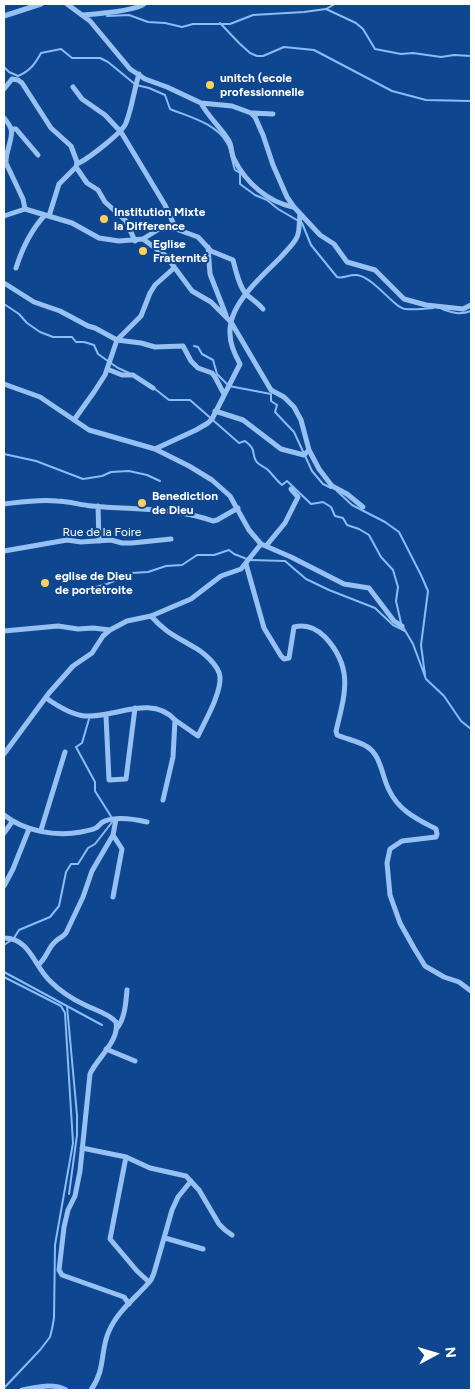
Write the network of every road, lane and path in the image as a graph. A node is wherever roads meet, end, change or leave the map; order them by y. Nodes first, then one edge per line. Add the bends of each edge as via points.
1 (41, 4) edge
2 (66, 4) edge
3 (144, 4) edge
4 (83, 15) junction
5 (4, 16) edge
6 (139, 74) junction
7 (73, 87) dead end
8 (4, 88) edge
9 (201, 103) junction
10 (251, 113) junction
11 (273, 114) dead end
12 (4, 118) edge
13 (11, 129) junction
14 (120, 132) junction
15 (38, 156) dead end
16 (77, 164) junction
17 (294, 207) junction
18 (25, 209) junction
19 (300, 214) junction
20 (4, 216) edge
21 (47, 216) junction
22 (176, 229) junction
23 (143, 239) junction
24 (135, 240) junction
25 (208, 247) junction
26 (16, 268) dead end
27 (174, 268) junction
28 (4, 283) edge
29 (246, 294) junction
30 (471, 305) edge
31 (263, 309) dead end
32 (229, 320) junction
33 (117, 340) junction
34 (107, 369) junction
35 (4, 384) edge
36 (153, 388) dead end
37 (224, 394) junction
38 (216, 411) junction
39 (74, 420) junction
40 (155, 449) junction
41 (309, 450) junction
42 (290, 489) dead end
43 (4, 504) edge
44 (98, 506) junction
45 (363, 507) dead end
46 (238, 508) junction
47 (172, 539) dead end
48 (99, 542) junction
49 (264, 545) junction
50 (4, 551) edge
51 (246, 564) junction
52 (151, 616) junction
53 (402, 626) dead end
54 (110, 630) junction
55 (4, 631) edge
56 (46, 698) junction
57 (135, 708) junction
58 (106, 716) junction
59 (175, 720) junction
60 (65, 752) dead end
61 (4, 754) edge
62 (163, 800) dead end
63 (4, 815) edge
64 (116, 819) junction
65 (12, 822) junction
66 (147, 822) dead end
67 (29, 829) junction
68 (41, 830) junction
69 (4, 833) edge
70 (113, 835) junction
71 (4, 886) edge
72 (114, 897) dead end
73 (4, 938) edge
74 (38, 965) junction
75 (127, 990) dead end
76 (471, 991) edge
77 (117, 1028) junction
78 (106, 1049) junction
79 (135, 1061) dead end
80 (82, 1148) junction
81 (126, 1157) junction
82 (191, 1181) junction
83 (232, 1235) dead end
84 (165, 1238) junction
85 (203, 1249) dead end
86 (149, 1282) junction
87 (130, 1304) junction
88 (22, 1390) edge
89 (66, 1390) edge
90 (91, 1390) edge

1 - 5 street
2 - 4 street
3 - 4 street
4 - 6 street via 130,69
6 - 9 street
6 - 14 street via 126,125
7 - 14 street via 82,99 106,115
8 - 16 street via 12,79 22,83 51,128 69,143
9 - 10 street via 232,106
9 - 17 street via 229,142 235,162 256,189
10 - 11 street
10 - 17 street
12 - 13 street
13 - 15 street via 16,129
13 - 18 street via 6,163
14 - 16 street
14 - 22 street
16 - 21 street via 59,184
16 - 24 street via 87,183 98,190 126,221
17 - 19 street
18 - 20 street
18 - 21 street
19 - 29 street via 297,237
19 - 30 street via 320,235 334,244 347,262 375,270 404,299 463,309
21 - 24 street via 80,226 100,238
21 - 26 street via 36,225 20,253
22 - 23 street via 159,229
22 - 25 street via 198,237
23 - 24 street
23 - 27 street via 160,250
25 - 29 street via 233,260
25 - 32 street via 210,274
27 - 32 street via 192,291
27 - 33 street via 155,285 141,316
28 - 33 street via 34,302 60,310
29 - 31 street
29 - 32 street
32 - 37 street via 233,351 240,364
32 - 41 street via 271,390 284,397 298,413
33 - 34 street
33 - 37 street via 155,347 183,346 198,368 215,376
34 - 36 street via 133,375
34 - 39 street
35 - 39 street via 40,397
37 - 38 street
38 - 40 street via 208,423
38 - 41 street via 243,420 281,449 304,455
39 - 40 street via 89,430
40 - 46 street via 212,480
41 - 45 street via 332,486
42 - 49 street via 298,497 285,523
43 - 44 street via 57,500
44 - 46 street via 178,511 213,521
44 - 48 street
46 - 49 street via 249,530
47 - 48 street, Rue de la Foire
48 - 50 street, Rue de la Foire via 67,540
49 - 51 street
49 - 53 street via 344,584 369,588 394,621
51 - 52 street via 221,576 191,599
51 - 76 street via 264,628 284,659 289,658 294,627 302,625 322,634 338,652 344,669 344,698 337,735 367,746 379,762 388,790 405,812 436,829 436,836 402,842 390,849 387,863 390,895 400,923 425,966
52 - 54 street via 127,621
52 - 59 street via 170,635 194,647 211,661 220,677 217,693 198,736
54 - 55 street via 58,626
54 - 56 street via 92,653 73,666
56 - 58 street via 75,714
56 - 61 street
57 - 58 street
57 - 58 street via 126,779 110,780
57 - 59 street via 160,708
59 - 62 street via 173,757
60 - 68 street
63 - 65 street
64 - 66 street
64 - 68 street via 106,820 95,829 81,832
64 - 70 street
65 - 67 street
65 - 69 street
67 - 68 street
67 - 71 street
70 - 72 street via 122,849
70 - 74 street via 92,871 66,933 55,941 44,961
73 - 74 street via 13,938 22,944
74 - 77 street via 62,992 108,1016 116,1022
75 - 77 street
77 - 78 street
78 - 79 street
78 - 80 street via 90,1074
80 - 81 street
80 - 87 street via 75,1196 64,1227 59,1270 62,1275 124,1297
81 - 82 street via 150,1168 186,1176
81 - 86 street via 110,1239
82 - 83 street via 219,1224
82 - 84 street via 172,1210
84 - 85 street
84 - 86 street
86 - 87 street
87 - 90 street via 115,1318 108,1334 102,1367
88 - 89 street via 56,1386

